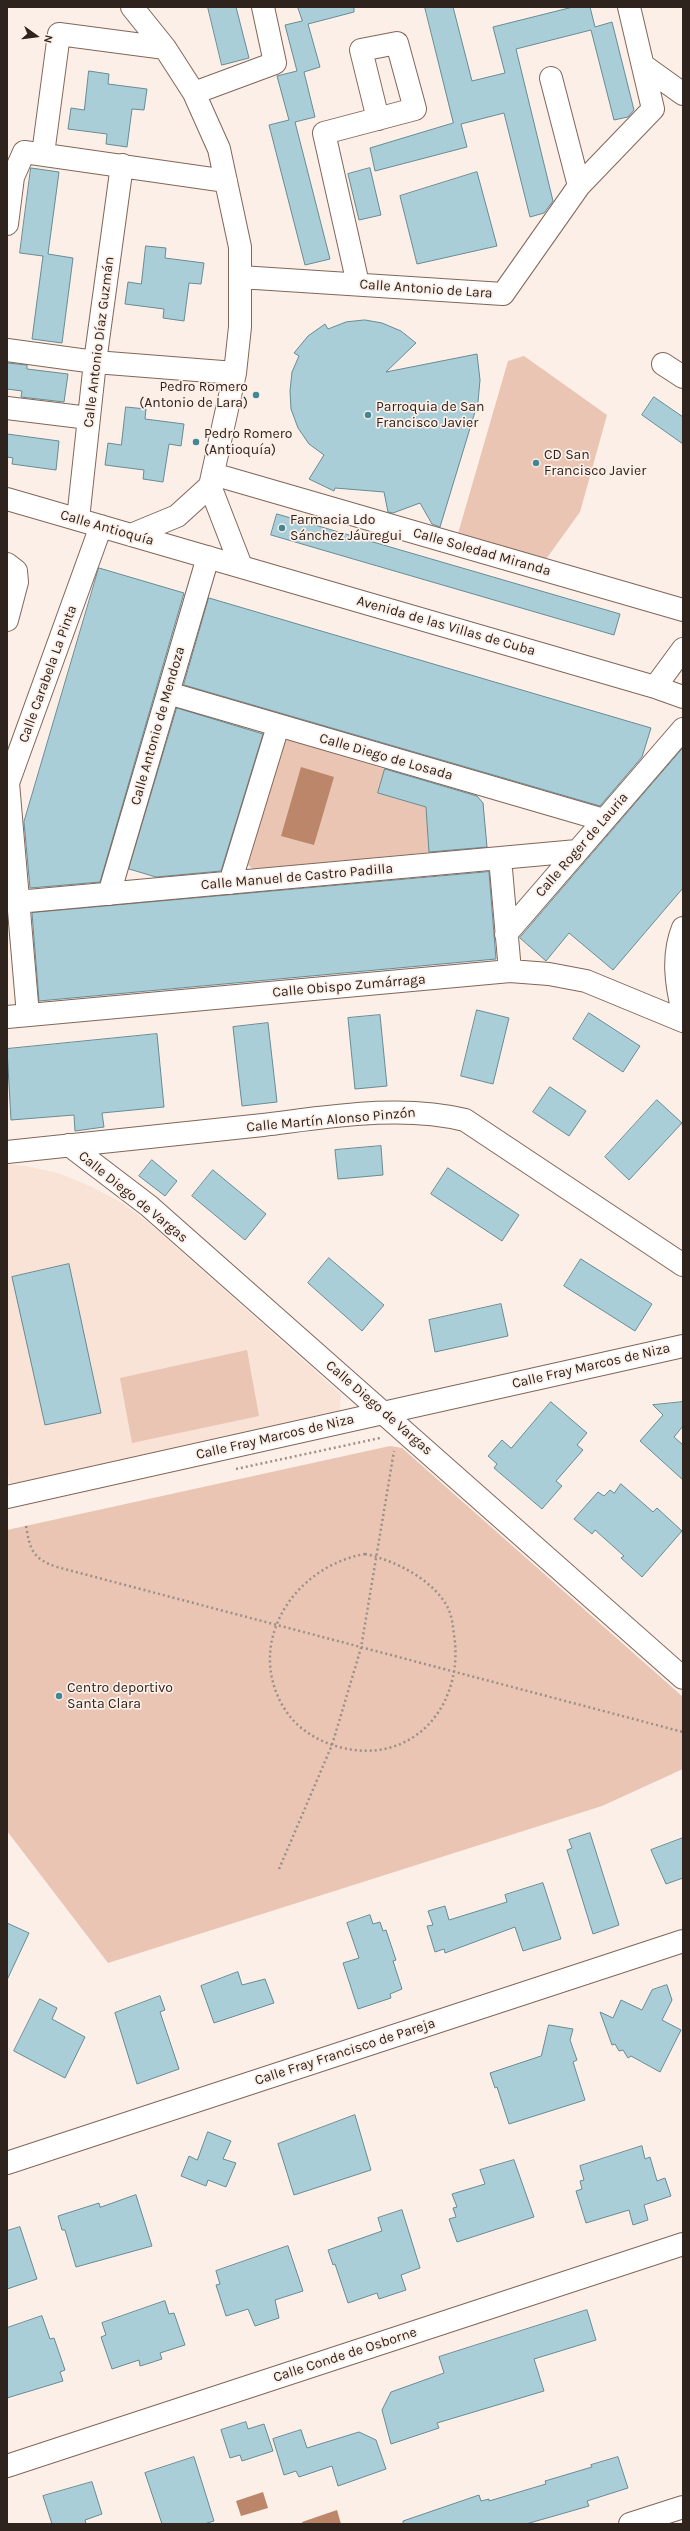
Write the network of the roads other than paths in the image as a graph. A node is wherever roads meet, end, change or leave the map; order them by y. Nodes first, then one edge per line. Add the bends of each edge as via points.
1 (132, 7) edge
2 (263, 7) edge
3 (629, 7) edge
4 (165, 48) junction
5 (644, 66) junction
6 (552, 78) dead end
7 (194, 93) junction
8 (683, 94) edge
9 (378, 119) dead end
10 (43, 154) junction
11 (122, 165) junction
12 (10, 176) edge
13 (226, 181) junction
14 (579, 186) junction
15 (7, 224) edge
16 (240, 277) junction
17 (358, 284) junction
18 (7, 350) edge
19 (95, 362) junction
20 (663, 364) dead end
21 (235, 373) junction
22 (683, 377) edge
23 (7, 408) edge
24 (89, 418) junction
25 (211, 480) junction
26 (7, 499) edge
27 (78, 520) junction
28 (101, 526) junction
29 (131, 535) junction
30 (208, 557) junction
31 (7, 564) edge
32 (240, 566) junction
33 (683, 610) edge
34 (7, 620) edge
35 (683, 649) edge
36 (655, 686) junction
37 (168, 693) junction
38 (683, 697) edge
39 (278, 726) junction
40 (683, 729) edge
41 (604, 820) junction
42 (577, 851) junction
43 (500, 858) junction
44 (230, 883) junction
45 (109, 894) junction
46 (14, 915) edge
47 (683, 928) edge
48 (506, 934) junction
49 (510, 971) junction
50 (683, 1012) edge
51 (17, 1016) edge
52 (683, 1021) edge
53 (69, 1146) junction
54 (7, 1152) edge
55 (683, 1265) edge
56 (683, 1346) edge
57 (383, 1412) junction
58 (7, 1497) edge
59 (683, 1678) edge
60 (683, 1940) edge
61 (7, 2163) edge
62 (683, 2244) edge
63 (7, 2466) edge
64 (683, 2506) edge
65 (630, 2524) edge

1 - 4 street
2 - 7 street via 275,63
3 - 5 street
4 - 7 street
4 - 10 street via 59,34
5 - 8 street
5 - 14 street, Calle Antonio de Lara via 653,109
6 - 14 street
7 - 13 street via 219,149
9 - 17 street via 324,133
10 - 11 street
10 - 12 street via 24,152
11 - 13 street
11 - 19 street, Calle Antonio Díaz Guzmán
12 - 15 street
13 - 16 street via 240,246
14 - 17 street, Calle Antonio de Lara via 503,294
16 - 17 street, Calle Antonio de Lara
16 - 21 street via 240,327
18 - 19 street
19 - 21 street
19 - 24 street, Calle Antonio Díaz Guzmán
20 - 22 street
21 - 25 street
23 - 24 street
24 - 27 street, Calle Antonio Díaz Guzmán
25 - 29 street via 177,516
25 - 32 street
25 - 33 street, Calle Soledad Miranda
26 - 27 street, Calle Antioquía
27 - 28 street, Calle Antioquía
28 - 29 street, Calle Antioquía
28 - 46 street, Calle Carabela La Pinta via 8,783
29 - 30 street, Calle Antioquía
30 - 32 street, Avenida de las Villas de Cuba
30 - 37 street, Calle Antonio de Mendoza
31 - 34 street via 16,571 17,582
32 - 36 street, Avenida de las Villas de Cuba
35 - 36 street
36 - 38 street, Avenida de las Villas de Cuba
37 - 39 street, Calle Diego de Losada
37 - 45 street, Calle Antonio de Mendoza
39 - 41 street, Calle Diego de Losada
39 - 44 street
40 - 41 street, Calle Roger de Lauria
41 - 42 street, Calle Roger de Lauria
42 - 43 street, Calle Manuel de Castro Padilla
42 - 48 street, Calle Roger de Lauria
43 - 44 street, Calle Manuel de Castro Padilla
43 - 48 street
44 - 45 street, Calle Manuel de Castro Padilla
45 - 46 street, Calle Manuel de Castro Padilla
46 - 51 street, Calle Carabela La Pinta
47 - 50 street via 678,939 675,981
48 - 49 street
49 - 51 street, Calle Obispo Zumárraga
49 - 52 street, Calle Obispo Zumárraga via 549,974 586,981
53 - 54 street, Calle Martín Alonso Pinzón
53 - 55 street, Calle Martín Alonso Pinzón via 317,1119 412,1111 439,1114 465,1120
53 - 57 street, Calle Diego de Vargas via 149,1206
56 - 57 street, Calle Fray Marcos de Niza
57 - 58 street, Calle Fray Marcos de Niza
57 - 59 street, Calle Diego de Vargas
60 - 61 street, Calle Fray Francisco de Pareja
62 - 63 street, Calle Conde de Osborne
64 - 65 street

